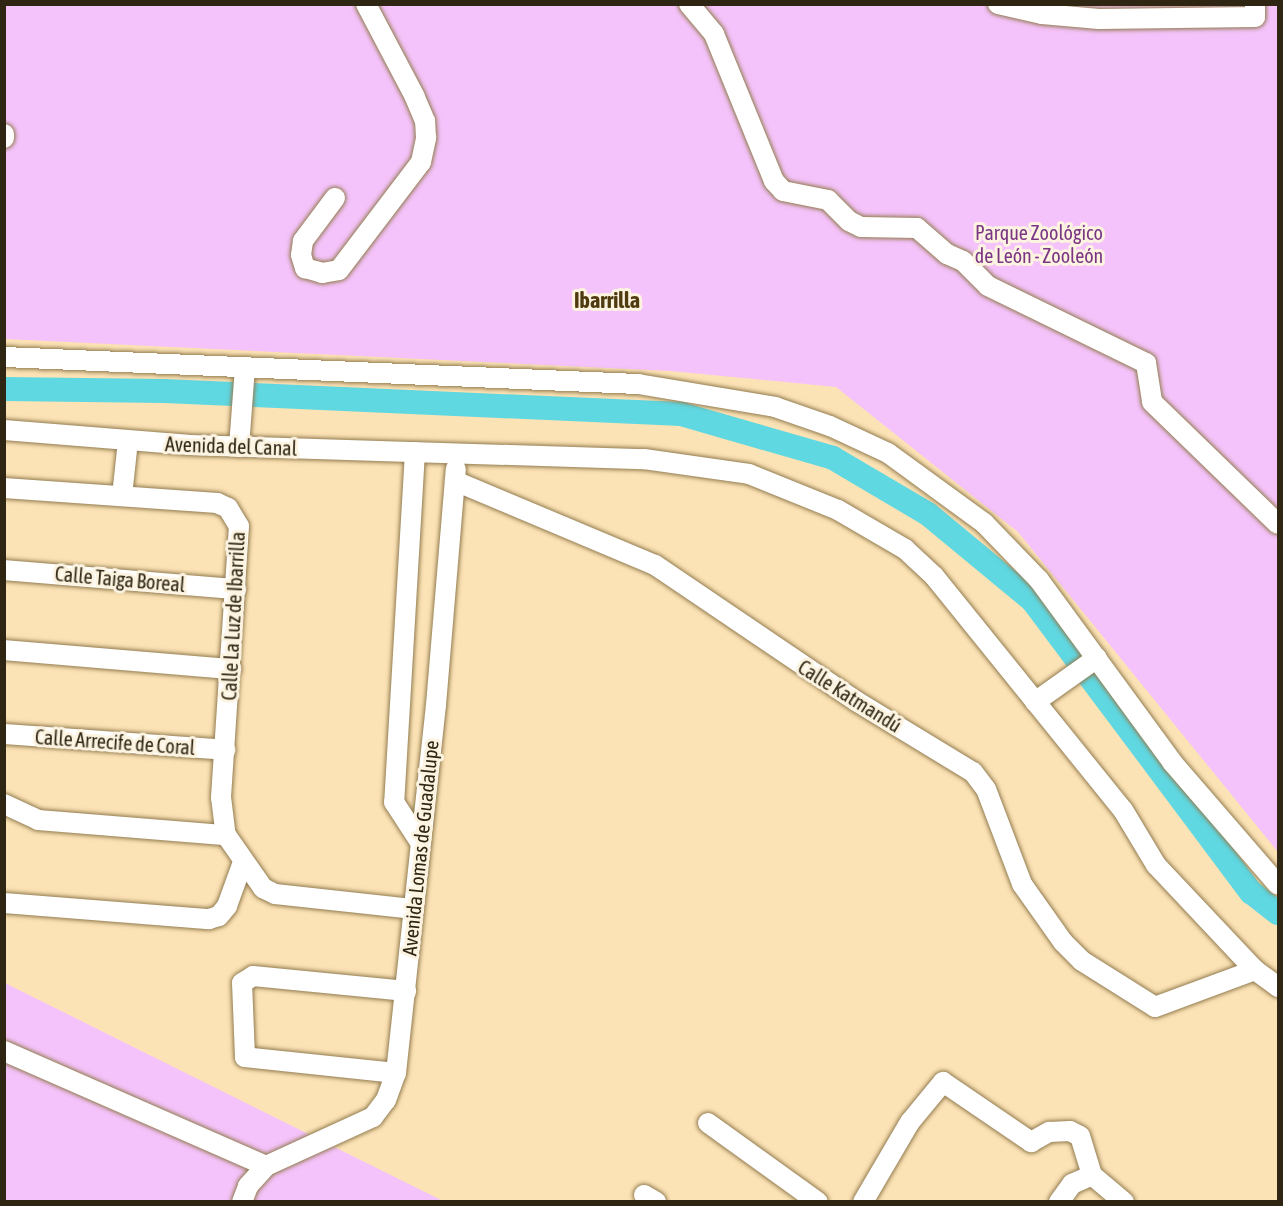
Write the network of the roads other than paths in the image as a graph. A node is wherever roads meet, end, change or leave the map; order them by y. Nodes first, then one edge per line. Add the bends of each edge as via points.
1 (366, 4) edge
2 (689, 4) edge
3 (998, 4) edge
4 (1255, 4) edge
5 (335, 198) dead end
6 (4, 357) edge
7 (244, 372) junction
8 (4, 430) edge
9 (128, 441) junction
10 (239, 447) junction
11 (415, 452) junction
12 (457, 454) junction
13 (455, 482) junction
14 (4, 489) edge
15 (122, 496) junction
16 (1278, 524) edge
17 (4, 570) edge
18 (236, 589) junction
19 (4, 650) edge
20 (1091, 662) junction
21 (231, 669) junction
22 (1039, 698) junction
23 (4, 734) edge
24 (225, 750) junction
25 (4, 804) edge
26 (226, 835) junction
27 (420, 842) junction
28 (243, 862) junction
29 (1278, 885) edge
30 (4, 903) edge
31 (412, 909) junction
32 (1255, 970) junction
33 (1278, 987) edge
34 (406, 991) junction
35 (4, 1051) edge
36 (396, 1074) junction
37 (708, 1123) dead end
38 (266, 1166) junction
39 (1092, 1174) junction
40 (242, 1202) edge
41 (819, 1202) edge
42 (863, 1202) edge
43 (1059, 1202) edge
44 (1124, 1202) edge

1 - 5 street via 415,98 425,121 426,138 421,162 339,270 322,273 306,268 301,255 303,241
2 - 16 street via 714,34 774,181 783,191 828,200 861,227 917,228 947,254 963,261 988,286 1138,358 1149,371 1152,402
3 - 4 street via 1042,14 1099,19 1255,17
6 - 7 street
7 - 10 street
7 - 20 street via 638,384 775,407 830,426 888,453 984,523 1039,580
8 - 9 street, Avenida del Canal
9 - 10 street, Avenida del Canal
9 - 15 street
10 - 11 street, Avenida del Canal
11 - 12 street, Avenida del Canal
11 - 27 street via 394,801
12 - 13 street, Avenida Lomas de Guadalupe
12 - 22 street, Avenida del Canal via 644,459 726,470 749,474 838,510 905,549 934,576
13 - 27 street, Avenida Lomas de Guadalupe
13 - 32 street, Calle Katmandú via 655,565 856,701 973,772 986,789 1022,884 1063,942 1082,961 1155,1007
14 - 15 street, Calle La Luz de Ibarrilla
15 - 18 street, Calle La Luz de Ibarrilla via 217,503 228,508 239,526
17 - 18 street, Calle Taiga Boreal
18 - 21 street, Calle La Luz de Ibarrilla
19 - 21 street
20 - 22 street
20 - 29 street
21 - 24 street, Calle La Luz de Ibarrilla
22 - 32 street, Avenida del Canal via 1123,810 1156,865
23 - 24 street, Calle Arrecife de Coral
24 - 26 street, Calle La Luz de Ibarrilla via 221,817
25 - 26 street via 38,820
26 - 28 street
27 - 31 street, Avenida Lomas de Guadalupe
28 - 30 street via 226,906 219,916 209,919
28 - 31 street via 263,888 275,894
31 - 34 street, Avenida Lomas de Guadalupe
32 - 33 street, Avenida del Canal
34 - 36 street, Avenida Lomas de Guadalupe
34 - 36 street via 253,976 242,983 245,1057
35 - 38 street
36 - 38 street, Avenida Lomas de Guadalupe via 386,1100 373,1117
37 - 41 street
38 - 40 street via 248,1186
39 - 42 street via 1080,1136 1070,1131 1049,1132 1031,1142 948,1083 939,1083 910,1122
39 - 43 street via 1072,1184
39 - 44 street

